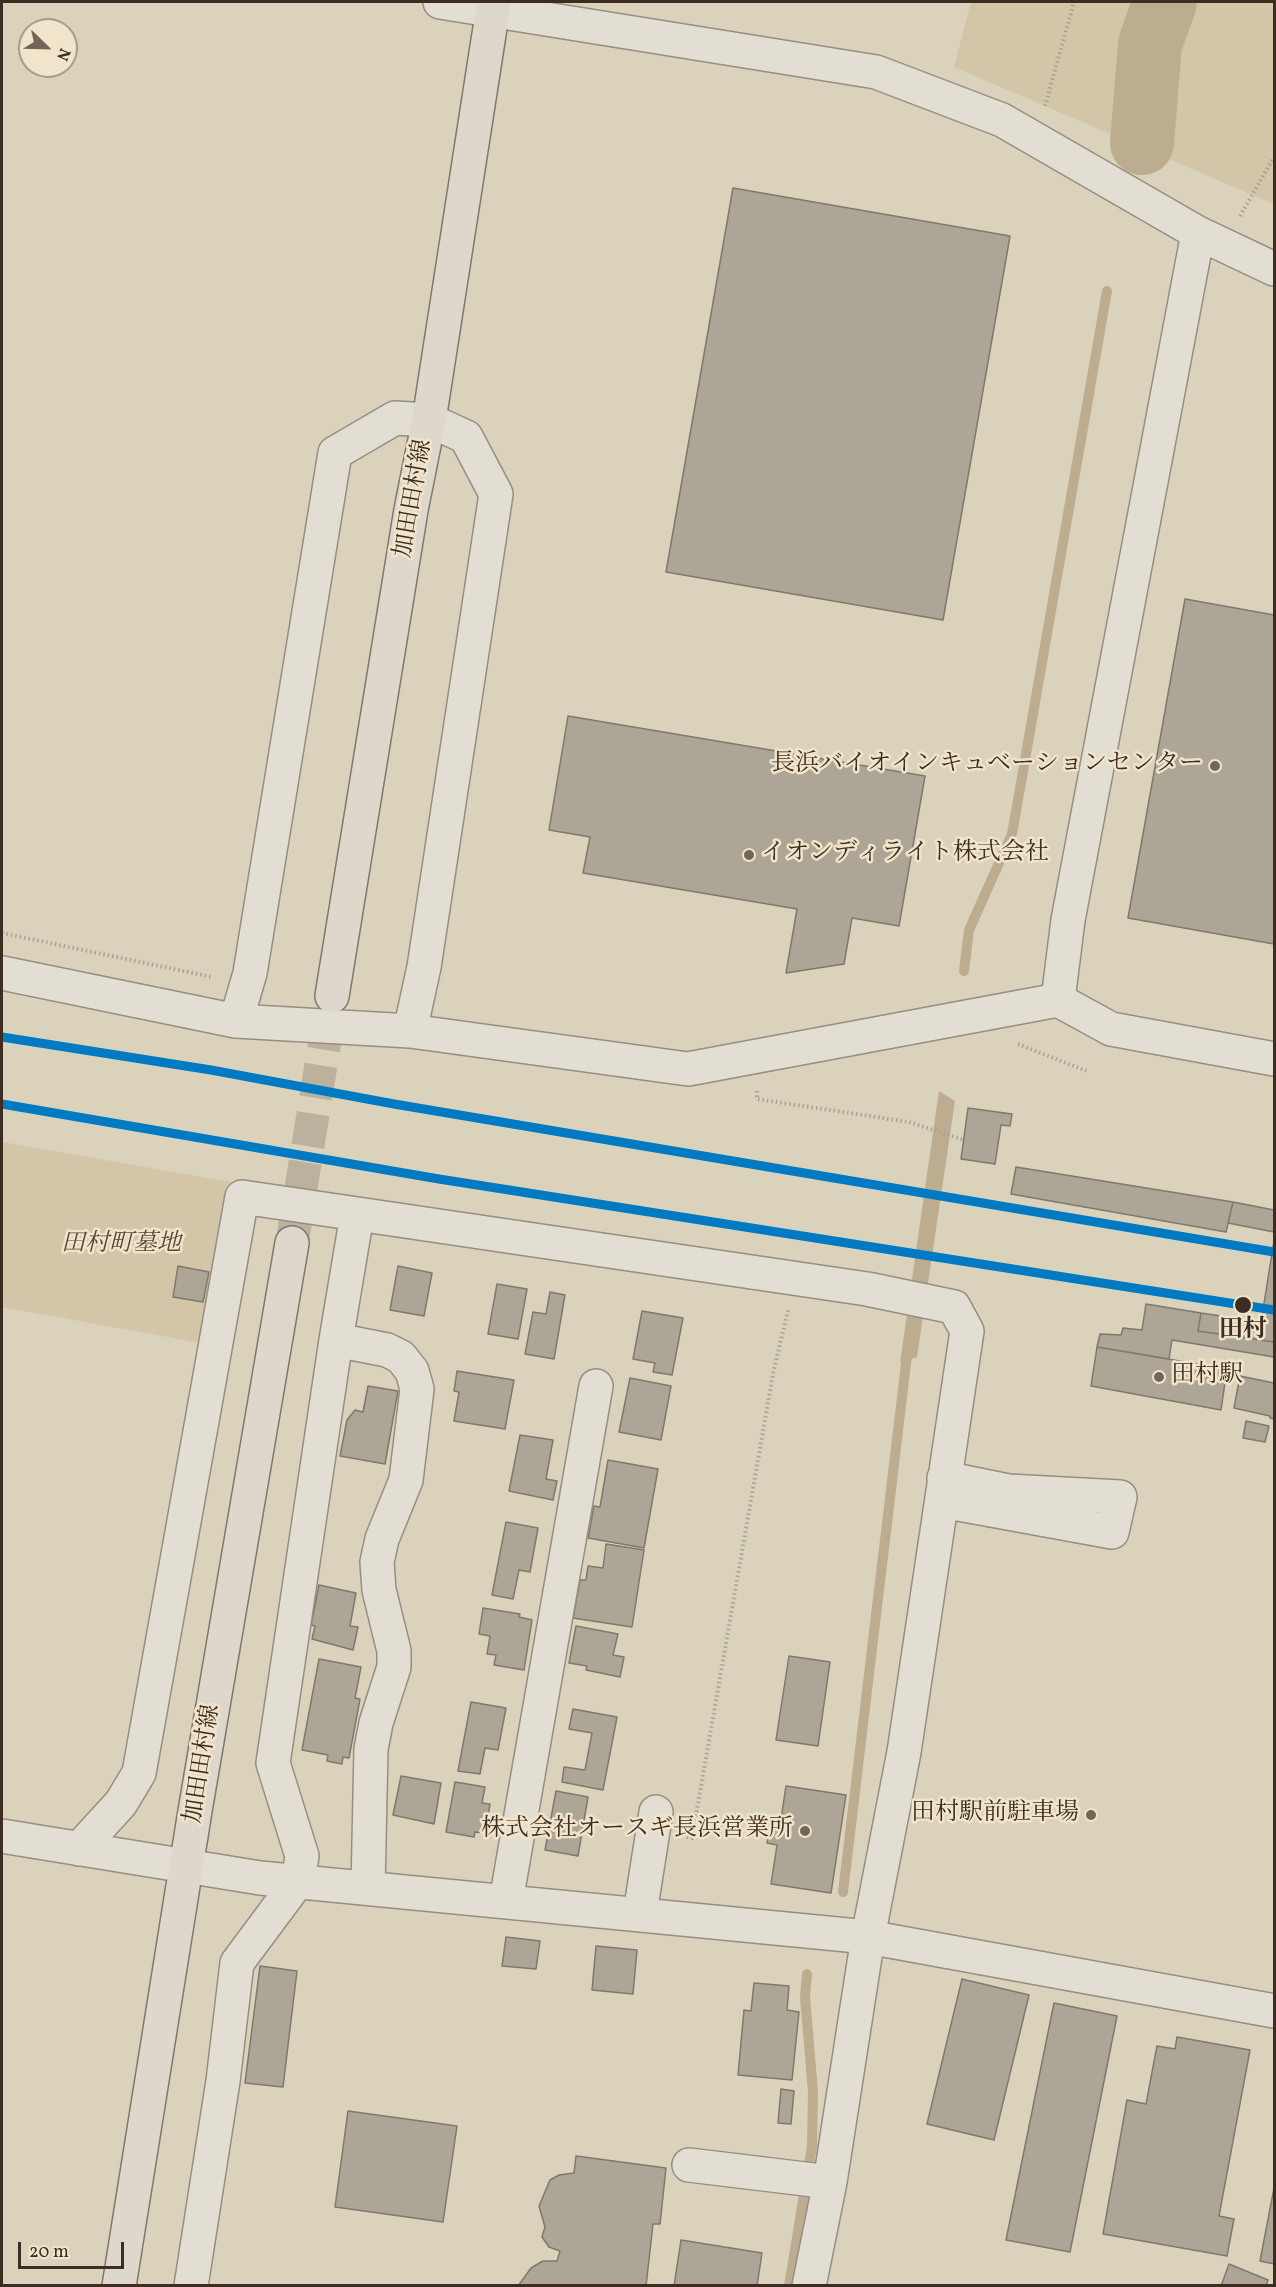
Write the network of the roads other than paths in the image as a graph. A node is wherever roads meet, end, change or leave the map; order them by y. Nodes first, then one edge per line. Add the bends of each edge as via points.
1 (440, 2) edge
2 (494, 6) edge
3 (1210, 240) junction
4 (1275, 270) edge
5 (429, 420) junction
6 (2, 973) edge
7 (332, 996) tunnel mouth
8 (1058, 1000) junction
9 (236, 1021) junction
10 (410, 1031) junction
11 (1275, 1059) edge
12 (357, 1215) junction
13 (292, 1243) tunnel mouth
14 (336, 1340) junction
15 (596, 1386) dead end
16 (656, 1812) dead end
17 (2, 1836) edge
18 (79, 1849) junction
19 (188, 1868) junction
20 (298, 1881) junction
21 (368, 1888) junction
22 (506, 1901) junction
23 (640, 1913) junction
24 (868, 1937) junction
25 (1275, 2011) edge
26 (689, 2165) dead end
27 (814, 2180) junction
28 (119, 2286) edge
29 (191, 2286) edge
30 (809, 2286) edge

1 - 2 street
2 - 3 street via 876,72 1002,120
2 - 5 main road, 加田田村線
3 - 4 street
3 - 8 street via 1068,920
5 - 7 main road, 加田田村線
5 - 9 street via 395,418 335,453 246,984
5 - 10 street via 466,437 496,494 424,967
6 - 9 street
8 - 10 street via 688,1069
8 - 11 street via 1111,1029
9 - 10 street
12 - 14 street
12 - 18 street via 242,1197 140,1773 121,1803
12 - 24 street via 886,1293 954,1307 967,1331 904,1752
13 - 19 main road, 加田田村線
14 - 20 street via 273,1763 302,1856
14 - 21 street via 387,1350 401,1357 412,1371 417,1389 406,1480 377,1562 394,1667 371,1749
15 - 22 street
16 - 23 street
17 - 18 street
18 - 19 street
19 - 20 street
19 - 28 main road, 加田田村線
20 - 21 street
20 - 29 street via 237,1963
21 - 22 street
22 - 23 street
23 - 24 street
24 - 25 street
24 - 27 street
26 - 27 street
27 - 30 street

